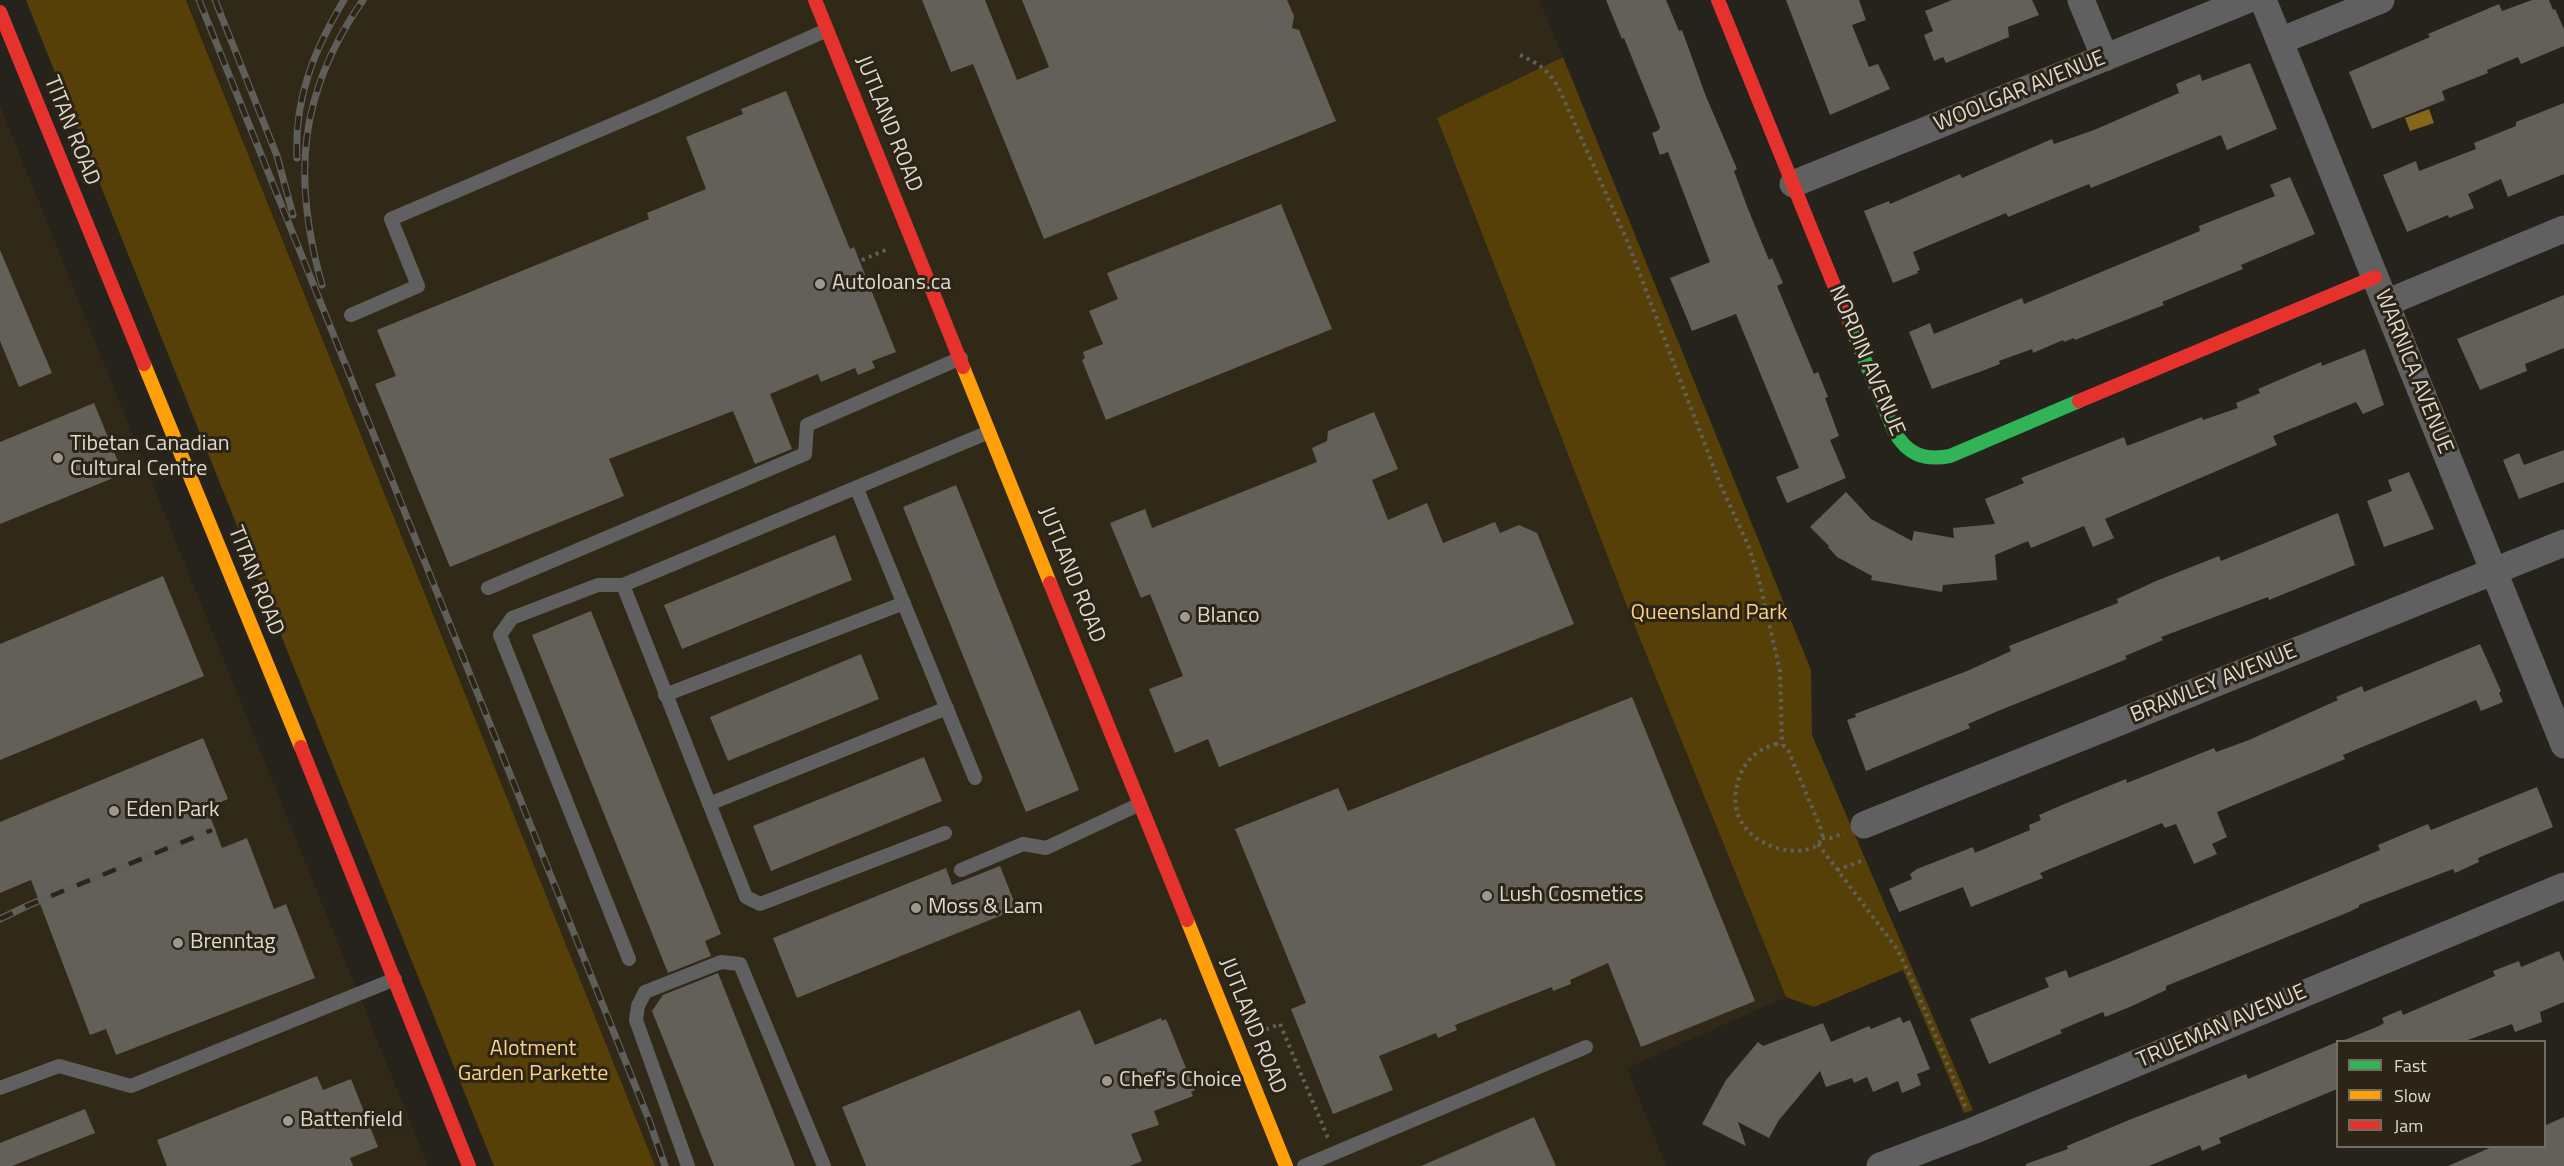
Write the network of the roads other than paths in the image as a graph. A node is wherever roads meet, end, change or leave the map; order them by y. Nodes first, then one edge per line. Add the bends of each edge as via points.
1 (815, 0) edge
2 (1718, 0) edge
3 (2081, 0) edge
4 (2247, 0) edge
5 (2263, 0) edge
6 (2381, 0) edge
7 (0, 12) edge
8 (827, 30) junction
9 (2280, 41) junction
10 (2104, 58) junction
11 (1793, 184) junction
12 (2564, 229) edge
13 (2375, 277) junction
14 (2386, 303) junction
15 (351, 315) dead end
16 (961, 358) junction
17 (989, 432) junction
18 (857, 489) junction
19 (2564, 543) edge
20 (2494, 572) junction
21 (623, 585) junction
22 (488, 588) dead end
23 (904, 603) junction
24 (665, 695) junction
25 (947, 708) junction
26 (2564, 745) edge
27 (975, 778) dead end
28 (709, 804) junction
29 (1140, 804) junction
30 (1864, 825) dead end
31 (945, 832) dead end
32 (961, 870) dead end
33 (2564, 886) edge
34 (629, 959) dead end
35 (395, 979) junction
36 (1586, 1047) dead end
37 (0, 1088) edge
38 (469, 1166) edge
39 (688, 1166) edge
40 (824, 1166) edge
41 (1286, 1166) edge
42 (1304, 1166) edge
43 (1880, 1166) edge

1 - 8 street, JUTLAND ROAD
2 - 11 street, NORDIN AVENUE
3 - 10 street
4 - 10 street, WOOLGAR AVENUE
5 - 9 street, WARNICA AVENUE
6 - 9 street
7 - 35 street, TITAN ROAD
8 - 15 lane via 391,219 418,286
8 - 16 street, JUTLAND ROAD
9 - 13 street, WARNICA AVENUE
10 - 11 street, WOOLGAR AVENUE
11 - 13 street, NORDIN AVENUE via 1898,441 1909,453 1933,459 1953,457
12 - 14 street
13 - 14 street, WARNICA AVENUE
14 - 20 street, WARNICA AVENUE
16 - 17 street, JUTLAND ROAD
16 - 22 lane via 807,425 805,454
17 - 18 lane
17 - 29 street, JUTLAND ROAD
18 - 21 lane
18 - 23 lane
19 - 20 street, BRAWLEY AVENUE
20 - 26 street, WARNICA AVENUE
20 - 30 street, BRAWLEY AVENUE
21 - 24 lane
21 - 34 lane via 598,585 512,618 500,635
23 - 24 lane
23 - 25 lane
24 - 28 lane
25 - 27 lane
25 - 28 lane
28 - 31 lane via 746,897 760,904
29 - 32 lane via 1046,848 1023,844
29 - 41 street, JUTLAND ROAD
33 - 43 street, TRUEMAN AVENUE
35 - 37 lane via 131,1086 59,1066
35 - 38 street, TITAN ROAD
36 - 42 lane
39 - 40 lane via 636,1020 638,1006 645,992 721,962 740,964

